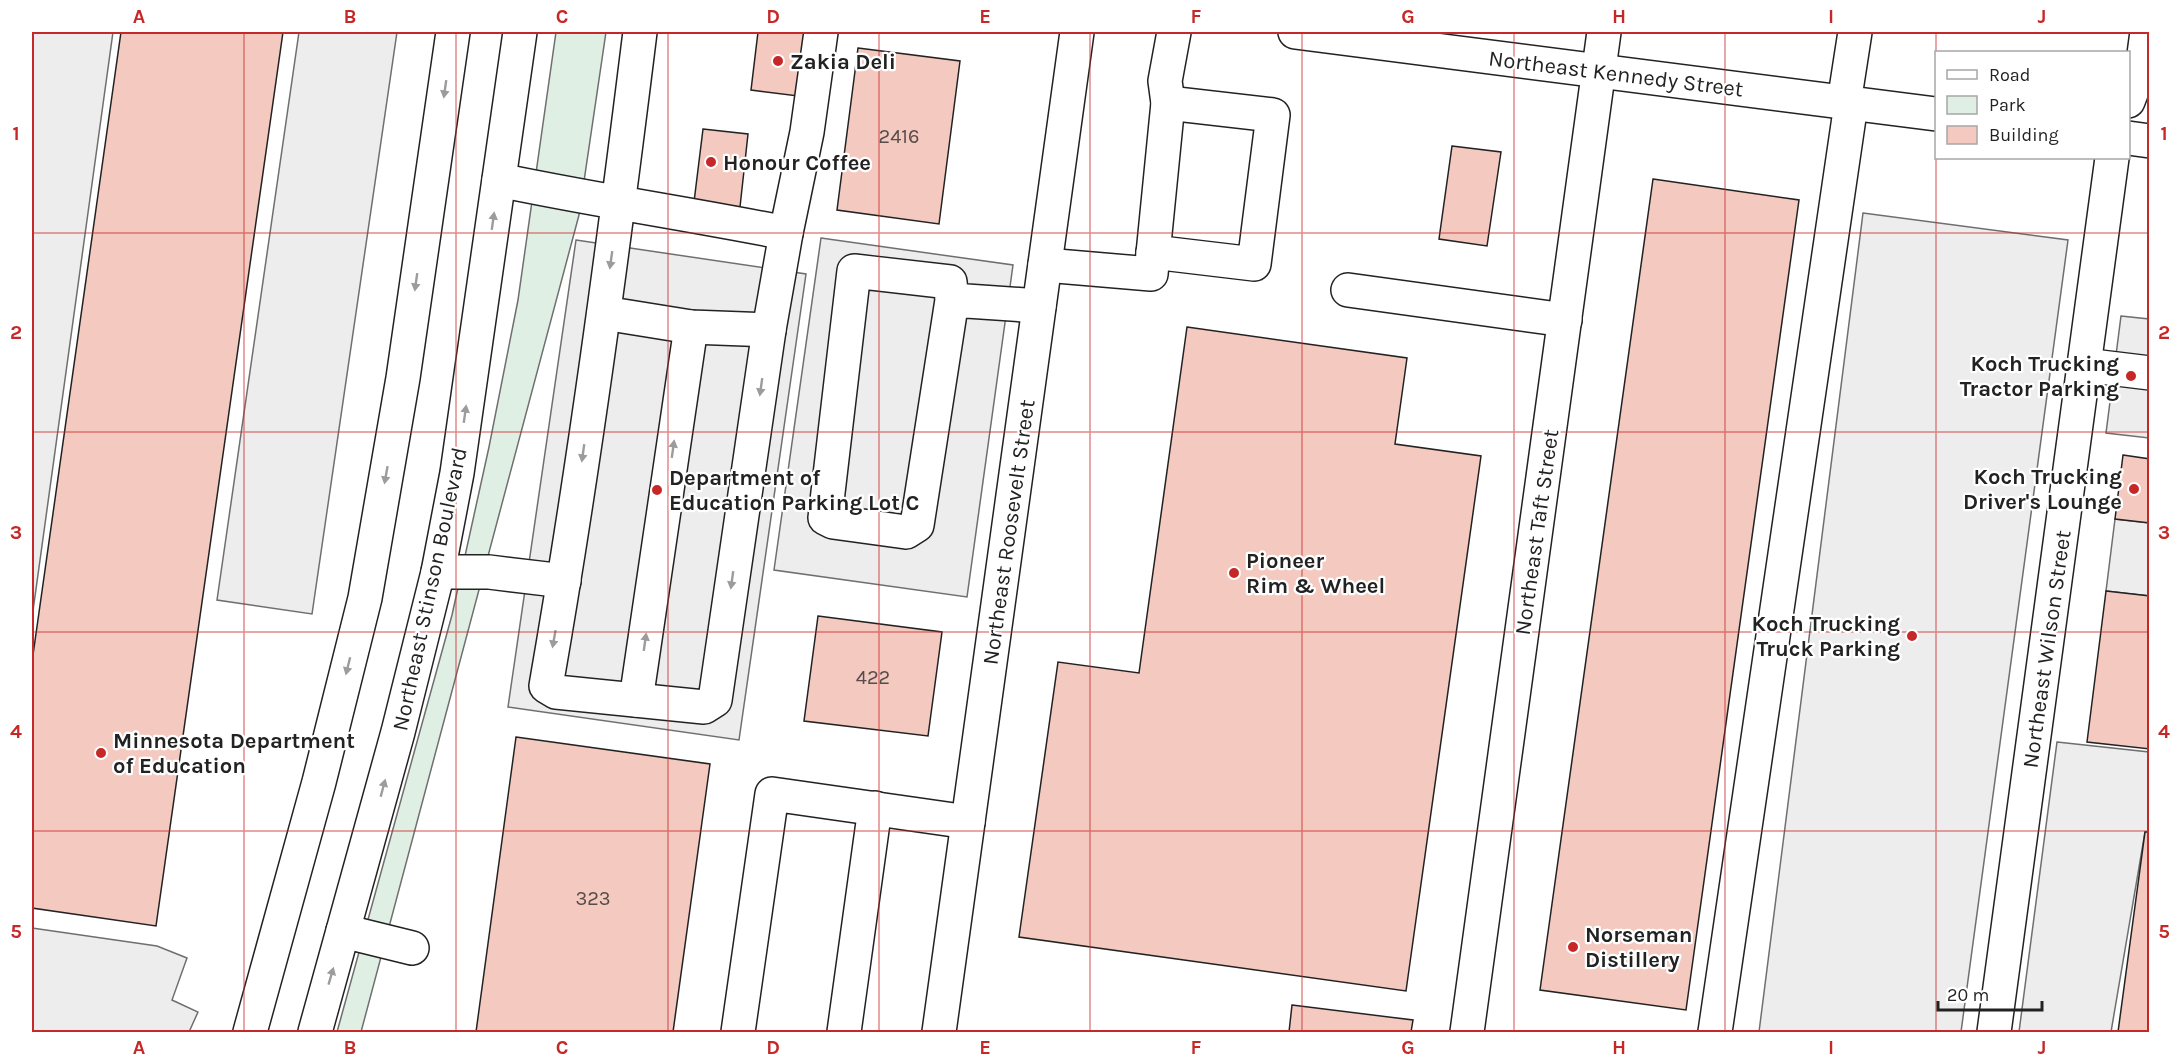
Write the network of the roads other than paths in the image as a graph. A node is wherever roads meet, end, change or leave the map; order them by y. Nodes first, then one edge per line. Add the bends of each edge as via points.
1 (453, 32) edge
2 (520, 32) edge
3 (640, 32) edge
4 (821, 32) edge
5 (1077, 32) edge
6 (1174, 32) edge
7 (1295, 32) edge
8 (1604, 32) edge
9 (1855, 32) edge
10 (2147, 32) edge
11 (1599, 70) junction
12 (2130, 96) edge
13 (1168, 103) junction
14 (1848, 103) junction
15 (1935, 114) edge
16 (2130, 138) edge
17 (2150, 141) edge
18 (2112, 159) edge
19 (499, 180) junction
20 (619, 202) junction
21 (786, 233) junction
22 (1153, 252) junction
23 (1045, 265) junction
24 (1348, 290) dead end
25 (952, 300) junction
26 (1039, 306) junction
27 (604, 313) junction
28 (1565, 320) junction
29 (691, 327) junction
30 (769, 330) junction
31 (2084, 365) junction
32 (2150, 373) edge
33 (438, 572) junction
34 (564, 581) junction
35 (636, 700) junction
36 (875, 808) junction
37 (968, 822) junction
38 (343, 931) junction
39 (412, 948) dead end
40 (250, 1032) edge
41 (315, 1032) edge
42 (738, 1032) edge
43 (844, 1032) edge
44 (939, 1032) edge
45 (1467, 1032) edge
46 (1715, 1032) edge
47 (1994, 1032) edge

1 -> 40 street via 403,378 365,598
2 - 19 street, Northeast Stinson Boulevard
3 - 20 street
4 - 21 street via 807,132
5 - 23 street, Northeast Roosevelt Street
6 - 13 street via 1165,81
7 - 11 street, Northeast Kennedy Street
8 - 11 street, Northeast Taft Street
9 - 14 street
10 - 12 street via 2143,62
11 - 14 street, Northeast Kennedy Street
11 - 28 street, Northeast Taft Street
13 - 22 street
13 - 22 street via 1273,115 1254,264
14 - 15 street, Northeast Kennedy Street
14 - 46 street
16 - 17 street
18 - 31 street, Northeast Wilson Street
19 - 20 street
33 -> 19 street, Northeast Stinson Boulevard via 457,473
20 - 21 street
20 -> 27 street
21 - 30 street
22 - 23 street via 1151,274
23 - 26 street, Northeast Roosevelt Street
24 - 28 street
25 - 25 street via 950,282 854,271 825,518 906,532 917,525
25 - 26 street
26 - 37 street, Northeast Roosevelt Street
27 - 29 street
27 -> 34 street
28 - 45 street, Northeast Taft Street
29 - 30 street
35 -> 29 street
30 -> 35 street via 715,700 704,707
31 - 32 street
31 - 47 street, Northeast Wilson Street
33 - 34 street via 489,572
38 -> 33 street, Northeast Stinson Boulevard
34 -> 35 street via 546,686 556,692
36 - 37 street
36 - 42 street via 772,794
36 - 43 street
37 - 44 street, Northeast Roosevelt Street
38 - 39 street
41 -> 38 street, Northeast Stinson Boulevard

